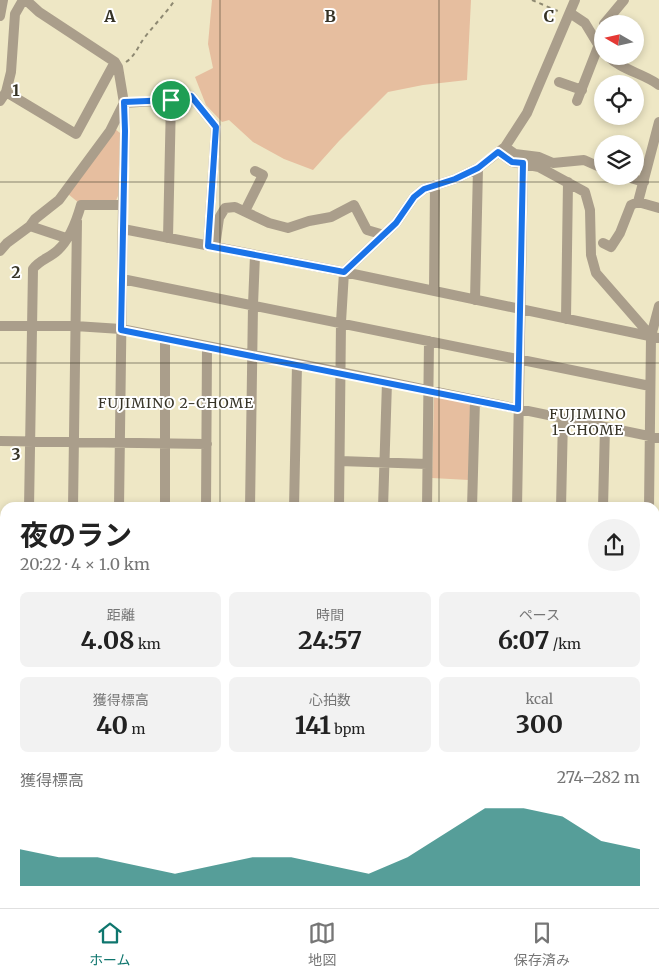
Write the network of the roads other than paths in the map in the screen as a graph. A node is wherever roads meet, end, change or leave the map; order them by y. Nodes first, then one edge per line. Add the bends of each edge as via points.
1 (3, 0) edge
2 (24, 0) edge
3 (575, 0) edge
4 (624, 0) edge
5 (570, 14) junction
6 (612, 15) edge
7 (0, 16) edge
8 (594, 28) edge
9 (589, 30) junction
10 (594, 39) edge
11 (594, 63) edge
12 (116, 64) junction
13 (620, 65) edge
14 (559, 82) dead end
15 (659, 85) edge
16 (582, 90) junction
17 (3, 96) edge
18 (171, 100) junction
19 (577, 101) dead end
20 (124, 102) junction
21 (659, 122) edge
22 (501, 150) junction
23 (523, 163) junction
24 (594, 164) edge
25 (478, 168) junction
26 (255, 171) dead end
27 (568, 182) junction
28 (644, 182) edge
29 (435, 185) junction
30 (643, 185) edge
31 (638, 202) junction
32 (123, 205) junction
33 (659, 208) edge
34 (245, 211) junction
35 (77, 220) junction
36 (30, 226) junction
37 (123, 229) junction
38 (384, 235) junction
39 (66, 238) junction
40 (168, 238) junction
41 (603, 243) dead end
42 (212, 246) junction
43 (0, 251) edge
44 (255, 255) junction
45 (344, 272) junction
46 (122, 279) junction
47 (434, 292) junction
48 (475, 300) junction
49 (253, 305) junction
50 (659, 306) edge
51 (521, 310) junction
52 (566, 319) junction
53 (341, 322) junction
54 (0, 326) edge
55 (31, 326) junction
56 (75, 326) junction
57 (121, 330) junction
58 (655, 337) edge
59 (164, 338) junction
60 (429, 341) junction
61 (208, 346) junction
62 (252, 355) junction
63 (520, 360) junction
64 (297, 364) junction
65 (340, 372) junction
66 (387, 382) junction
67 (650, 386) junction
68 (428, 390) junction
69 (474, 400) junction
70 (518, 409) junction
71 (563, 418) junction
72 (604, 427) junction
73 (654, 437) edge
74 (0, 441) edge
75 (30, 441) junction
76 (74, 442) junction
77 (120, 443) junction
78 (165, 443) junction
79 (207, 444) junction
80 (340, 461) junction
81 (385, 463) junction
82 (428, 464) junction
83 (29, 502) edge
84 (73, 502) edge
85 (119, 502) edge
86 (165, 502) edge
87 (206, 502) edge
88 (250, 502) edge
89 (294, 502) edge
90 (339, 502) edge
91 (384, 502) edge
92 (427, 502) edge
93 (472, 502) edge
94 (517, 502) edge
95 (561, 502) edge
96 (602, 502) edge
97 (649, 502) edge

1 - 7 street
2 - 12 street
2 - 17 street via 15,14 11,72
3 - 5 street
4 - 6 street
5 - 9 street via 585,23
5 - 22 street via 527,113
8 - 9 street
9 - 10 street
11 - 16 street
12 - 17 street via 76,134
12 - 20 street
13 - 15 street
14 - 16 street
16 - 19 street
18 - 20 street
18 - 40 street
18 - 42 street via 191,96 216,127
20 - 32 street
20 - 36 street via 110,131 59,200
21 - 28 street
22 - 23 street via 512,162
22 - 24 street via 553,162 584,160
22 - 25 street
23 - 27 street via 539,167
23 - 51 street
25 - 29 street
25 - 48 street
26 - 34 street via 263,176
27 - 52 street
27 - 58 street via 585,192 590,210 591,255 596,272
29 - 38 street via 414,197
29 - 47 street
30 - 31 street
31 - 33 street
31 - 41 street via 631,205 611,247
32 - 35 street via 81,204
32 - 37 street
34 - 38 street via 288,228 331,217 354,205 367,230
34 - 42 street via 225,208
35 - 39 street
35 - 56 street
36 - 39 street
36 - 43 street
37 - 40 street
37 - 46 street
38 - 45 street
39 - 55 street via 59,249 37,262 33,269
40 - 42 street
42 - 44 street
44 - 45 street
44 - 49 street
45 - 47 street
45 - 53 street
46 - 49 street
46 - 57 street
47 - 48 street
48 - 51 street
49 - 53 street
49 - 62 street
50 - 58 street
51 - 52 street
51 - 63 street
52 - 58 street
53 - 60 street
53 - 65 street
54 - 55 street
55 - 56 street
55 - 75 street
56 - 57 street
56 - 76 street
57 - 59 street
57 - 77 street
58 - 67 street
59 - 61 street
59 - 78 street
60 - 63 street
60 - 68 street
61 - 62 street
61 - 79 street
62 - 64 street
62 - 88 street
63 - 67 street
63 - 70 street
64 - 65 street
64 - 89 street
65 - 66 street
65 - 80 street
66 - 68 street
66 - 81 street
67 - 73 street
68 - 69 street
68 - 82 street
69 - 70 street
69 - 93 street
70 - 71 street
70 - 94 street
71 - 72 street
71 - 95 street
72 - 73 street
72 - 96 street
73 - 97 street
74 - 75 street
75 - 76 street
75 - 83 street
76 - 77 street
76 - 84 street
77 - 78 street
77 - 85 street
78 - 79 street
78 - 86 street
79 - 87 street
80 - 81 street
80 - 90 street
81 - 82 street
81 - 91 street
82 - 92 street

